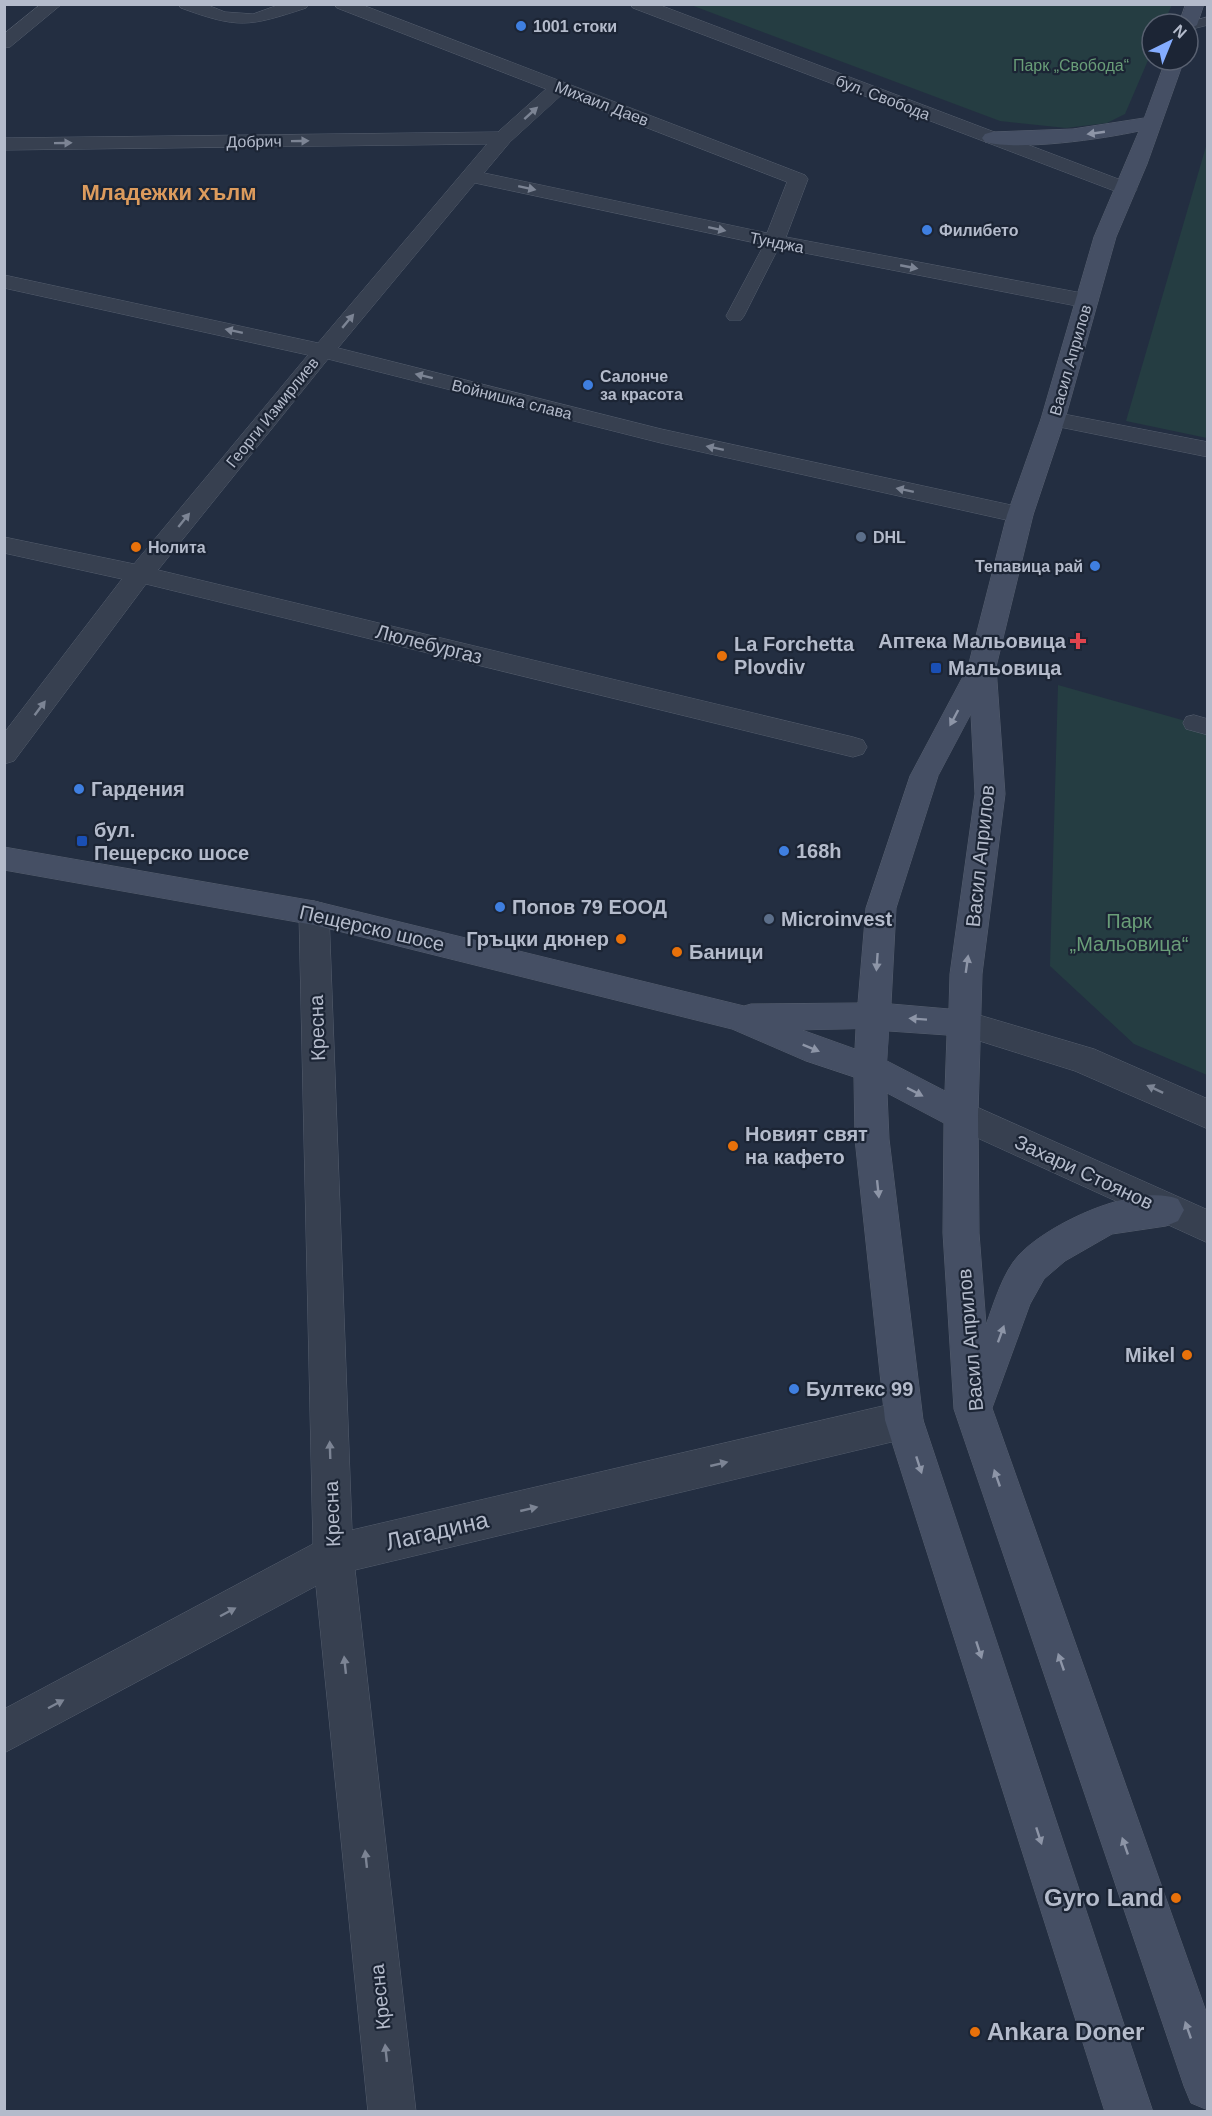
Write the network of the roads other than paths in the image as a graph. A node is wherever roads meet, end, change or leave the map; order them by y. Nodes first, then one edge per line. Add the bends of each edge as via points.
1 (53, 4) edge
2 (187, 4) edge
3 (300, 4) edge
4 (343, 4) edge
5 (639, 4) edge
6 (4, 43) edge
7 (1171, 72) edge
8 (559, 87) junction
9 (1153, 122) junction
10 (502, 138) junction
11 (992, 138) junction
12 (4, 144) edge
13 (470, 176) junction
14 (1127, 189) junction
15 (774, 242) junction
16 (4, 281) edge
17 (1087, 301) junction
18 (735, 316) dead end
19 (323, 351) junction
20 (1053, 419) junction
21 (1208, 450) edge
22 (1020, 515) junction
23 (4, 544) edge
24 (140, 574) junction
25 (982, 667) junction
26 (853, 747) dead end
27 (4, 754) edge
28 (4, 858) edge
29 (314, 913) junction
30 (874, 1016) junction
31 (737, 1017) junction
32 (963, 1023) junction
33 (870, 1068) junction
34 (1208, 1114) edge
35 (961, 1115) junction
36 (1166, 1210) junction
37 (1208, 1227) edge
38 (973, 1409) junction
39 (904, 1420) junction
40 (333, 1555) junction
41 (4, 1732) edge
42 (1208, 2086) edge
43 (392, 2112) edge
44 (1129, 2112) edge

1 - 6 street
2 - 3 street via 223,16 254,19
4 - 8 street, Михаил Даев
5 - 11 street, бул. Свобода
7 - 9 main road, Васил Априлов
10 -> 8 street, Георги Измирлиев
8 - 15 street, Михаил Даев via 798,179
9 -> 11 main road via 1062,137
9 - 14 main road, Васил Априлов
12 -> 10 street, Добрич
10 - 13 street, Георги Измирлиев
11 - 14 street, бул. Свобода
13 -> 15 street, Тунджа
19 -> 13 street, Георги Измирлиев
14 - 17 main road, Васил Априлов via 1105,237
15 -> 17 street, Тунджа
15 - 18 lane
19 -> 16 street, Войнишка слава
17 - 20 main road, Васил Априлов
22 -> 19 street, Войнишка слава via 661,436
24 -> 19 street, Георги Измирлиев
20 - 21 street
20 - 22 main road, Васил Априлов
22 - 25 main road, Васил Априлов
23 - 24 street, Люлебургаз
24 - 26 street, Люлебургаз
27 -> 24 street, Георги Измирлиев
25 -> 30 main road, Васил Априлов via 924,776 881,908
32 -> 25 main road, Васил Априлов via 990,794
28 - 29 main road, Пещерско шосе
29 - 31 main road, Пещерско шосе
40 -> 29 street, Кресна
30 - 31 main road
32 -> 30 main road
30 - 33 main road, Васил Априлов
31 -> 33 main road, Пещерско шосе
34 -> 32 street via 1082,1059
32 - 35 main road, Васил Априлов
33 -> 35 main road, Пещерско шосе
33 -> 39 main road via 873,1139
35 - 36 street, Захари Стоянов
35 - 38 main road, Васил Априлов via 961,1233
36 - 37 street, Захари Стоянов
38 -> 36 main road via 1014,1298 1031,1267 1052,1250 1106,1220
42 -> 38 main road, Васил Априлов
40 -> 39 street, Лагадина
39 -> 44 main road
41 -> 40 street, Лагадина
43 -> 40 street, Кресна

